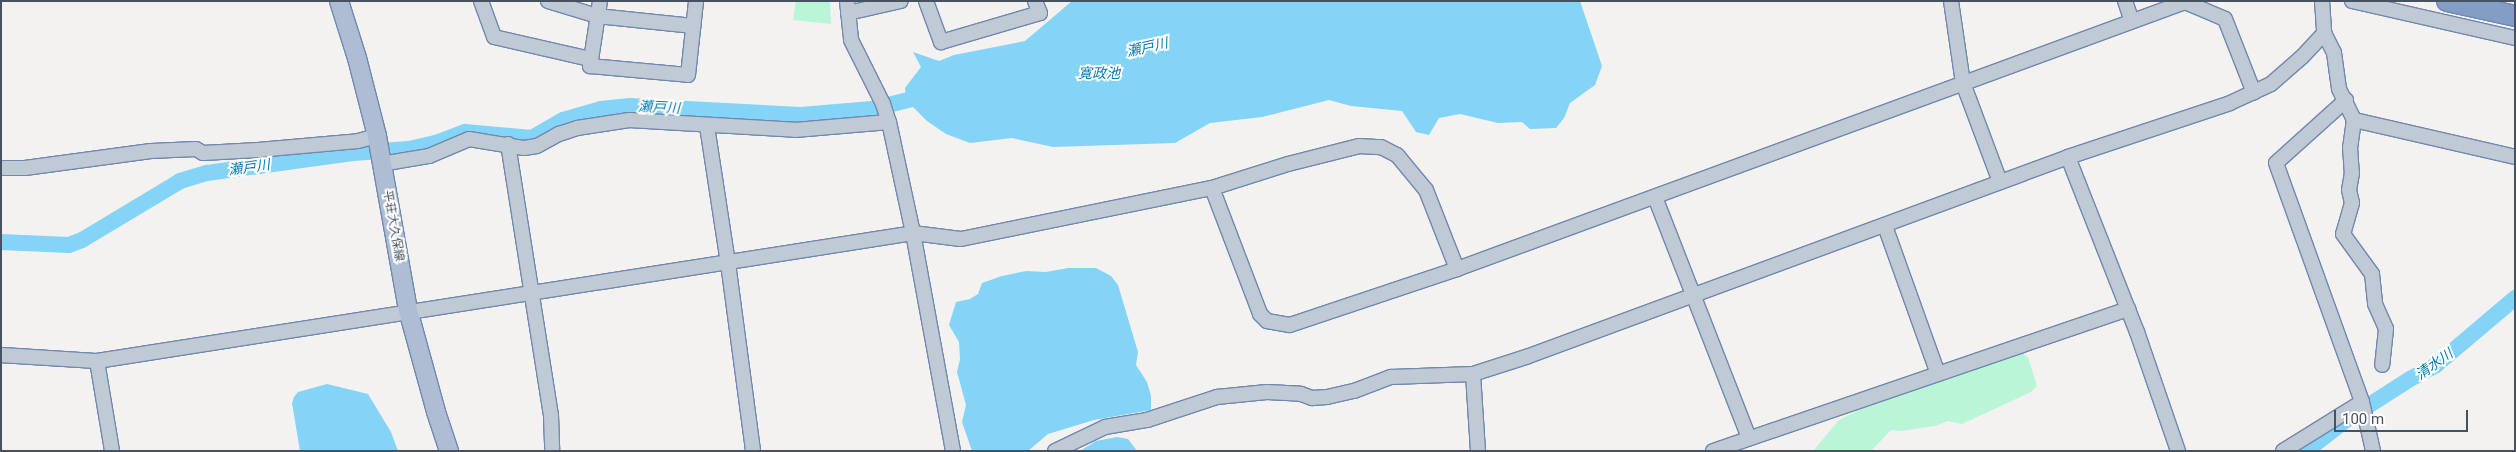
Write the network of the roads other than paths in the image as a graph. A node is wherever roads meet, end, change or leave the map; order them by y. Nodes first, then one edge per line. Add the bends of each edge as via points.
1 (339, 1) edge
2 (481, 1) edge
3 (548, 1) edge
4 (600, 1) edge
5 (696, 1) edge
6 (902, 1) edge
7 (926, 1) edge
8 (1035, 1) edge
9 (1951, 1) edge
10 (2125, 1) edge
11 (2322, 1) edge
12 (2352, 1) edge
13 (2447, 1) edge
14 (847, 7) edge
15 (598, 16) junction
16 (2515, 16) edge
17 (2132, 21) junction
18 (693, 26) junction
19 (2324, 33) junction
20 (2515, 38) edge
21 (590, 59) junction
22 (1963, 83) junction
23 (2254, 93) junction
24 (2346, 100) junction
25 (2354, 120) junction
26 (889, 122) junction
27 (707, 126) junction
28 (508, 144) junction
29 (379, 151) junction
30 (2068, 157) junction
31 (2515, 157) edge
32 (1, 168) edge
33 (2000, 182) junction
34 (1212, 188) junction
35 (1655, 197) junction
36 (1885, 226) junction
37 (913, 233) junction
38 (728, 263) junction
39 (1457, 269) junction
40 (530, 294) junction
41 (1692, 296) junction
42 (2128, 309) junction
43 (408, 310) junction
44 (1, 355) edge
45 (97, 361) junction
46 (2382, 365) dead end
47 (1473, 374) junction
48 (1938, 374) junction
49 (2362, 402) junction
50 (1749, 438) junction
51 (112, 451) edge
52 (450, 451) edge
53 (552, 451) edge
54 (753, 451) edge
55 (953, 451) edge
56 (1055, 451) edge
57 (1478, 451) edge
58 (1713, 451) edge
59 (2178, 451) edge
60 (2283, 451) edge
61 (2373, 451) edge

1 - 29 main road, 平荘大久保線 via 358,58
2 - 21 street via 494,37
3 - 15 street
4 - 15 street
5 - 18 street
6 - 14 street
7 - 8 street via 941,42 1040,13
9 - 22 street
10 - 17 street
11 - 19 street
12 - 20 street
13 - 16 highway
14 - 26 street via 851,40
15 - 18 street
15 - 21 street
17 - 22 street
17 - 23 street via 2185,2 2225,19
18 - 21 street via 688,75 590,66
19 - 23 street via 2271,84
19 - 24 street via 2334,53 2339,89
22 - 33 street
22 - 35 street
23 - 30 street
24 - 25 street
24 - 49 street via 2276,163
25 - 31 street
25 - 46 street via 2350,147 2352,173 2349,190 2352,203 2343,234 2372,274 2375,304 2386,329
26 - 27 street via 795,130
26 - 37 street
27 - 28 street via 629,120 576,128 537,146 524,148
27 - 38 street
28 - 29 street via 469,139 429,156
28 - 40 street
29 - 32 street via 358,141 203,153 196,149 151,151 25,168
29 - 43 main road, 平荘大久保線
30 - 33 street
30 - 42 street
33 - 36 street
34 - 37 street via 961,239
34 - 39 street via 1288,164 1350,149 1381,147 1397,155 1426,190
34 - 39 street via 1260,314 1267,321 1290,325
35 - 39 street
35 - 41 street
36 - 41 street
36 - 48 street
37 - 38 street
37 - 55 street
38 - 40 street
38 - 54 street
40 - 43 street
40 - 53 street via 551,415
41 - 47 street via 1526,358
41 - 50 street
42 - 48 street
42 - 59 street
43 - 45 street
43 - 52 main road, 平荘大久保線
44 - 45 street
45 - 51 street
47 - 56 street via 1391,377 1354,392 1327,397 1267,392 1217,397 1147,420 1105,427
47 - 57 street
48 - 50 street
49 - 60 street
49 - 61 street
50 - 58 street

